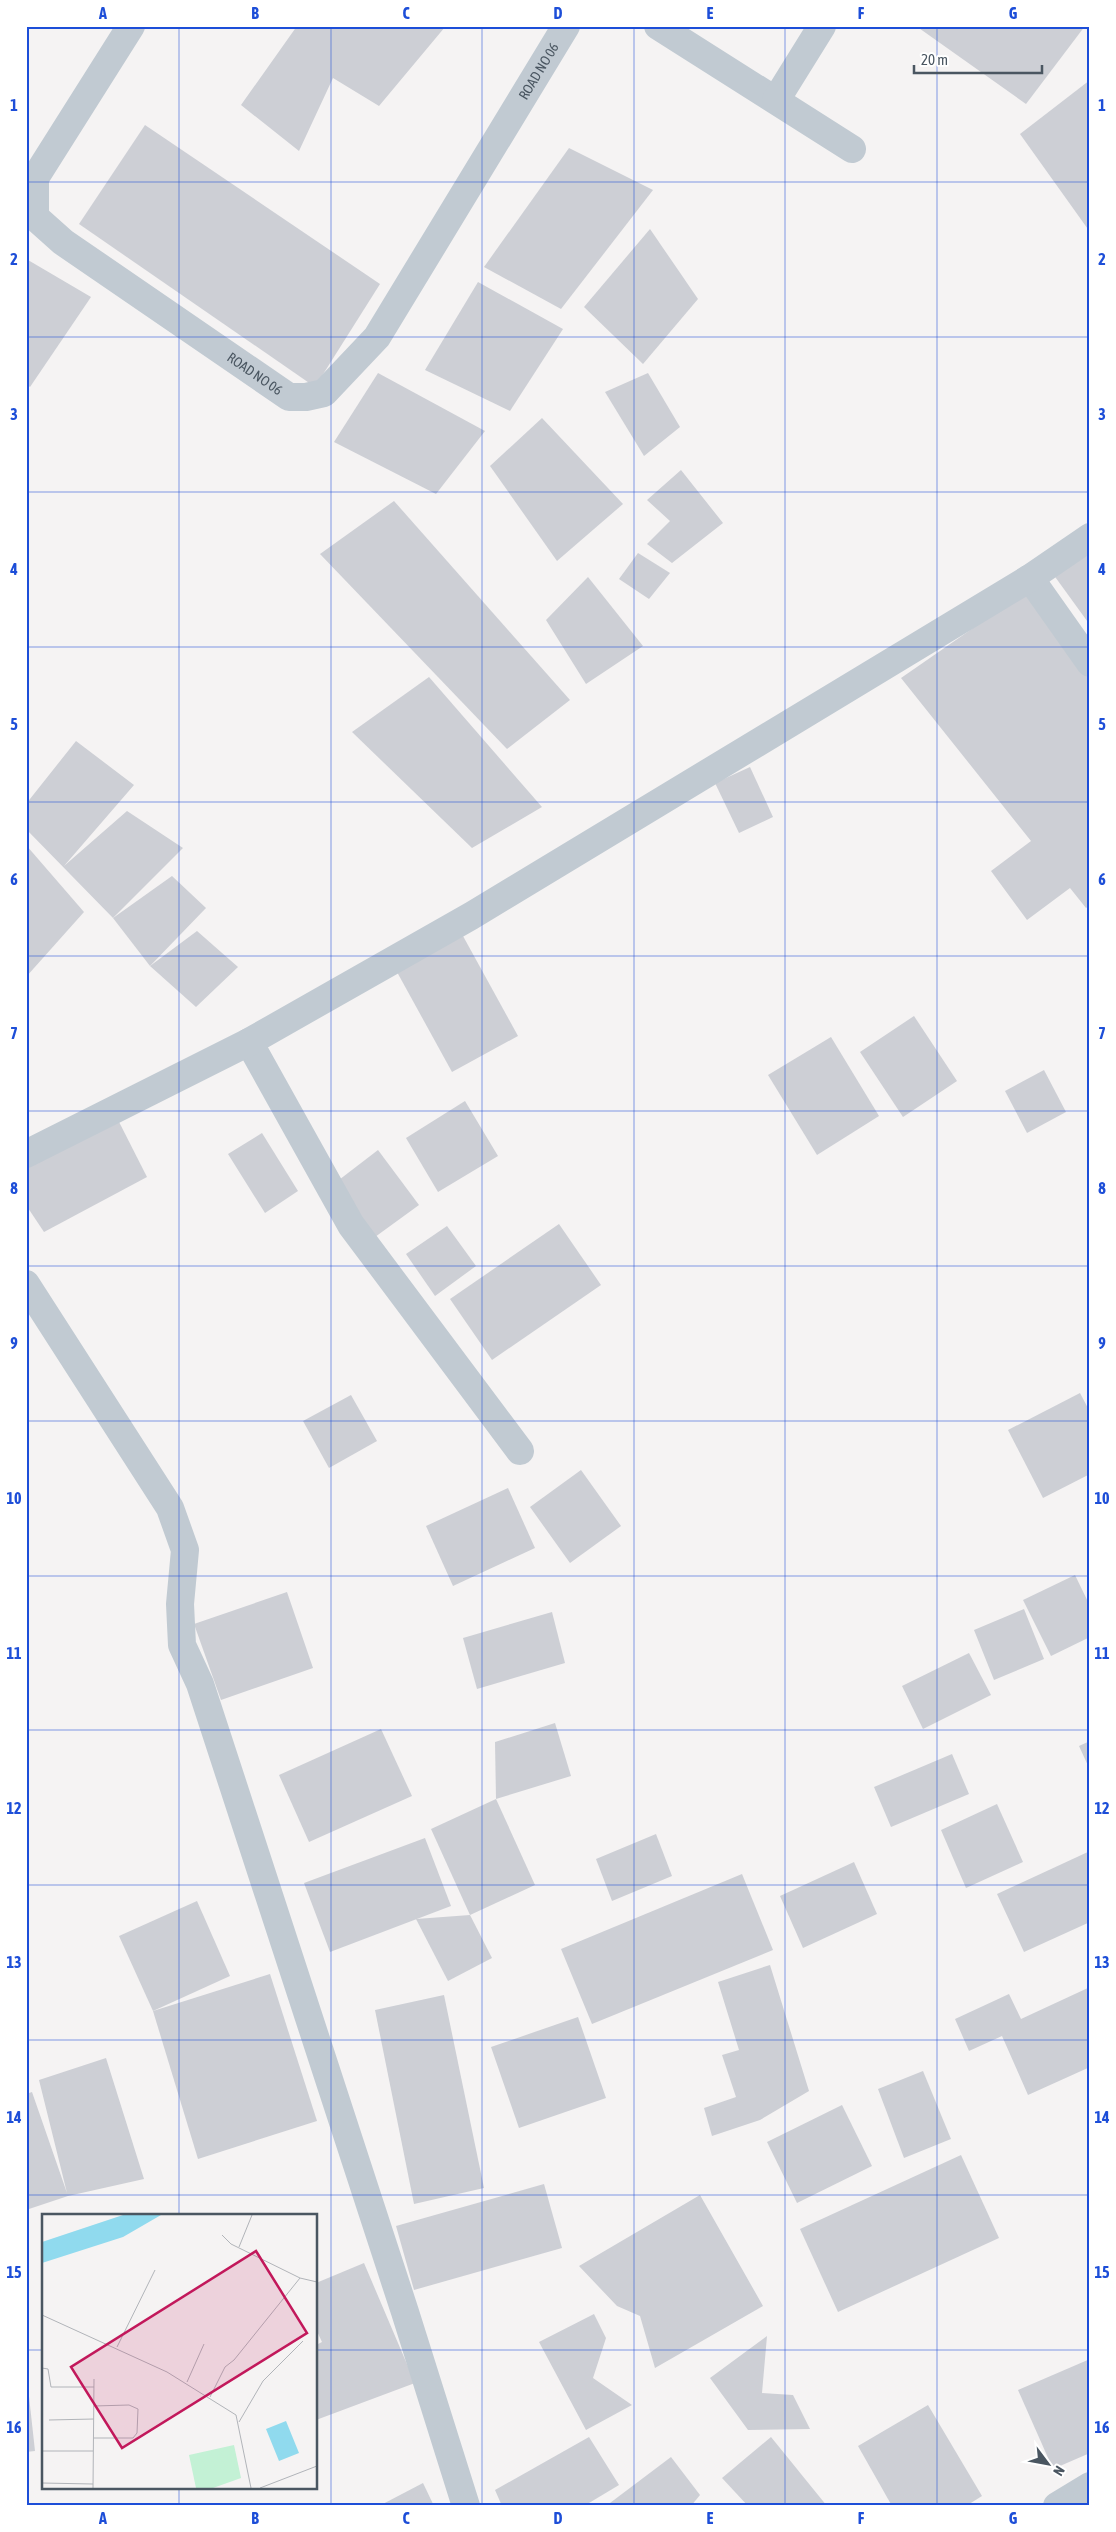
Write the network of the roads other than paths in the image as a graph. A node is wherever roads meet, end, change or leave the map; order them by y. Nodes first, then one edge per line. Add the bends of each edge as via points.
1 (130, 26) edge
2 (566, 26) edge
3 (658, 26) edge
4 (822, 26) edge
5 (776, 100) junction
6 (852, 149) dead end
7 (1090, 537) edge
8 (1030, 578) junction
9 (1090, 663) edge
10 (250, 1042) junction
11 (26, 1154) edge
12 (26, 1284) edge
13 (520, 1450) dead end
14 (1090, 2486) edge
15 (466, 2506) edge
16 (1057, 2506) edge

1 - 2 street, ROAD NO 06 via 35,178 36,217 63,242 289,396 298,397 324,393 377,337
3 - 5 street
4 - 5 street
5 - 6 street
7 - 8 street
8 - 9 street
8 - 10 street via 471,916
10 - 11 street
10 - 13 street via 351,1225
12 - 15 street via 170,1508 185,1550 180,1604 182,1645 203,1693 406,2312
14 - 16 street

